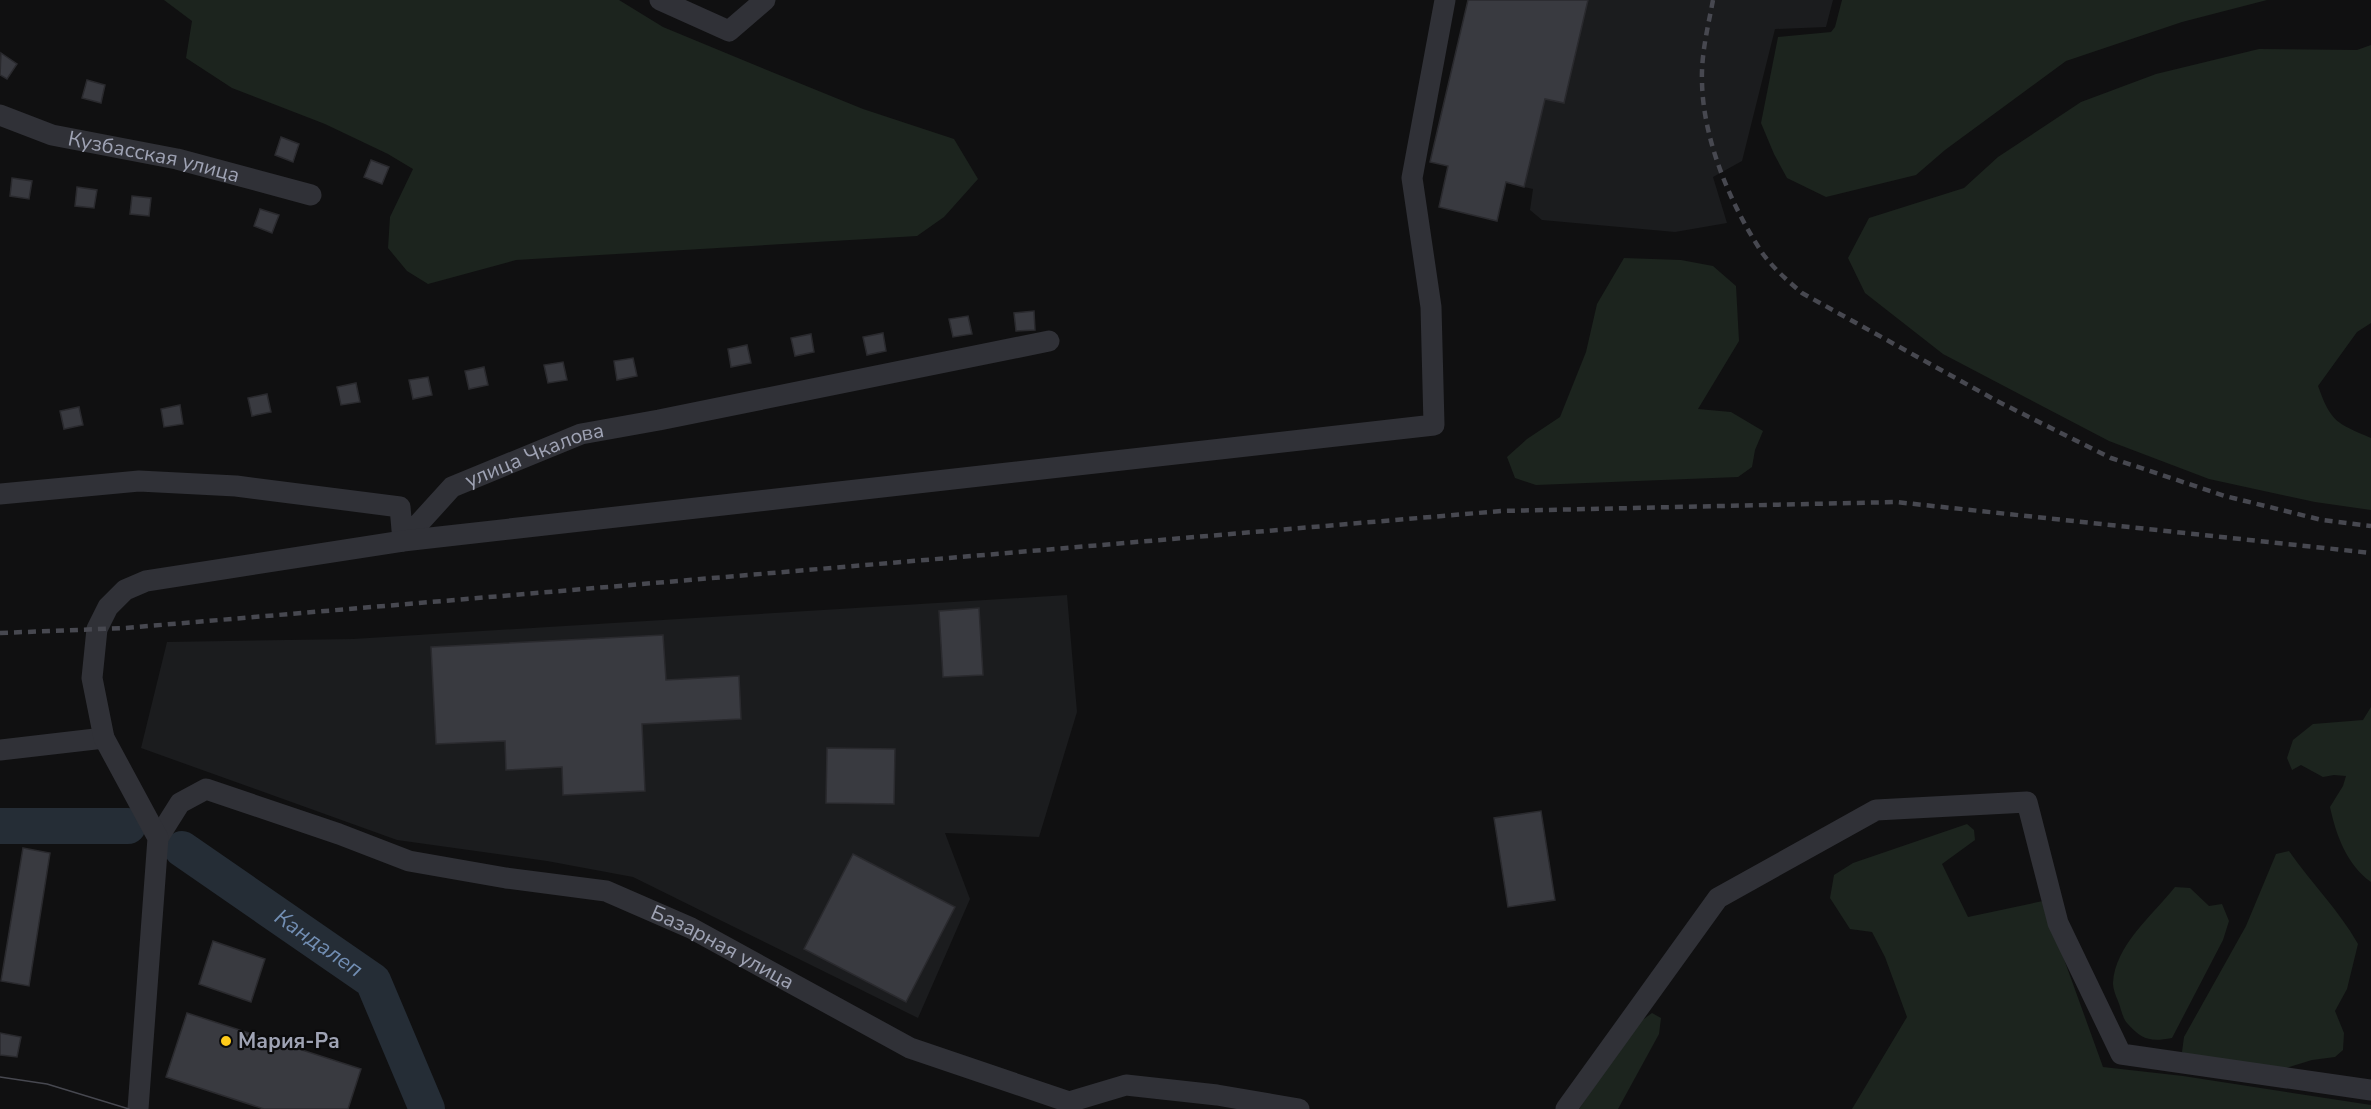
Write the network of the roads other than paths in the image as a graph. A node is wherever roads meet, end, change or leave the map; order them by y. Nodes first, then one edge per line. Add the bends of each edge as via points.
1 (660, 0) edge
2 (765, 0) edge
3 (1446, 0) edge
4 (0, 115) edge
5 (311, 195) dead end
6 (1050, 341) dead end
7 (0, 494) edge
8 (403, 541) junction
9 (104, 738) junction
10 (0, 750) edge
11 (158, 838) junction
12 (2371, 1090) edge
13 (138, 1109) edge
14 (1299, 1109) edge
15 (1566, 1109) edge

1 - 2 street via 729,31
3 - 8 street via 1412,178 1431,307 1434,425
4 - 5 street, Кузбасская улица via 52,135 177,159
6 - 8 street, улица Чкалова via 581,434 452,487
7 - 8 street via 139,481 236,486 400,507
8 - 9 street via 146,581 125,590 108,607 97,629 92,678
9 - 10 street
9 - 11 street
11 - 13 street
11 - 14 street, Базарная улица via 180,803 206,789 409,861 606,891 691,928 910,1048 1069,1102 1126,1085
12 - 15 street via 2121,1054 2058,922 2027,802 1876,810 1718,898

